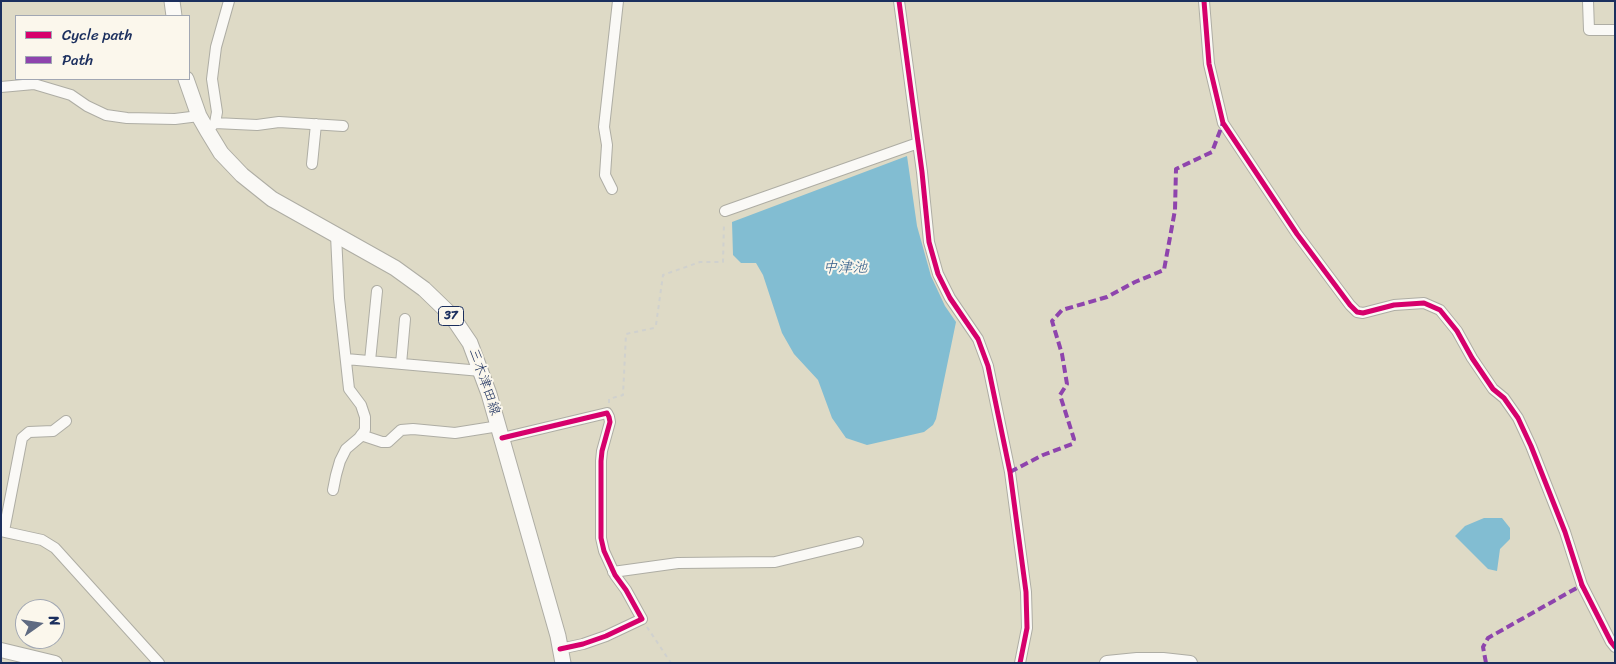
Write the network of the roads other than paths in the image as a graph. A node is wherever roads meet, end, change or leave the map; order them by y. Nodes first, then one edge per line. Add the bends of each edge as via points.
1 (172, 1) edge
2 (229, 1) edge
3 (618, 1) edge
4 (900, 1) edge
5 (1204, 1) edge
6 (1588, 1) edge
7 (174, 15) edge
8 (1615, 30) edge
9 (186, 80) edge
10 (1, 86) edge
11 (199, 116) junction
12 (316, 124) junction
13 (343, 126) dead end
14 (211, 127) junction
15 (918, 143) junction
16 (312, 164) dead end
17 (612, 189) dead end
18 (725, 211) road end
19 (336, 235) junction
20 (377, 291) dead end
21 (405, 319) dead end
22 (346, 359) junction
23 (370, 361) junction
24 (401, 364) junction
25 (481, 371) junction
26 (66, 421) dead end
27 (500, 432) junction
28 (361, 435) junction
29 (333, 490) dead end
30 (2, 531) edge
31 (858, 542) dead end
32 (613, 572) junction
33 (1615, 647) edge
34 (1, 650) edge
35 (562, 656) edge
36 (55, 663) edge
37 (159, 663) edge
38 (1020, 663) edge
39 (1107, 663) edge
40 (1190, 663) edge

1 - 7 main road
2 - 14 street via 216,47 212,79 218,112
3 - 17 street via 604,127 607,145 605,175
4 - 15 street
5 - 33 street via 1209,64 1223,123 1297,234 1357,312 1394,305 1424,304 1440,310 1457,331 1472,358 1518,418 1565,532 1582,585
6 - 8 street via 1589,30
9 - 11 main road, 三木津田線 / 37
10 - 11 street via 34,84 71,95 106,115 175,119
11 - 14 main road, 三木津田線 / 37
12 - 13 street
12 - 14 street via 279,122
12 - 16 street
14 - 19 main road, 三木津田線 / 37 via 221,153 242,175 272,198
15 - 18 street
15 - 38 street via 929,242 938,274 978,340 988,366 1010,472 1026,592 1027,628
19 - 22 street
19 - 25 main road, 三木津田線 / 37 via 396,268 451,314 470,343
20 - 23 street
21 - 24 street
22 - 23 street
22 - 28 street via 350,389 365,417 365,430
23 - 24 street
24 - 25 street
25 - 27 main road, 三木津田線 / 37
26 - 30 street via 52,431 28,432 22,438
27 - 28 street via 401,430 388,442
27 - 32 street via 607,413 610,422 601,461 601,538
27 - 35 main road, 三木津田線 / 37
28 - 29 street via 346,449
30 - 37 street via 42,540 55,548
31 - 32 street via 776,562 678,563
32 - 35 street via 642,619
34 - 36 street
39 - 40 street via 1136,660

